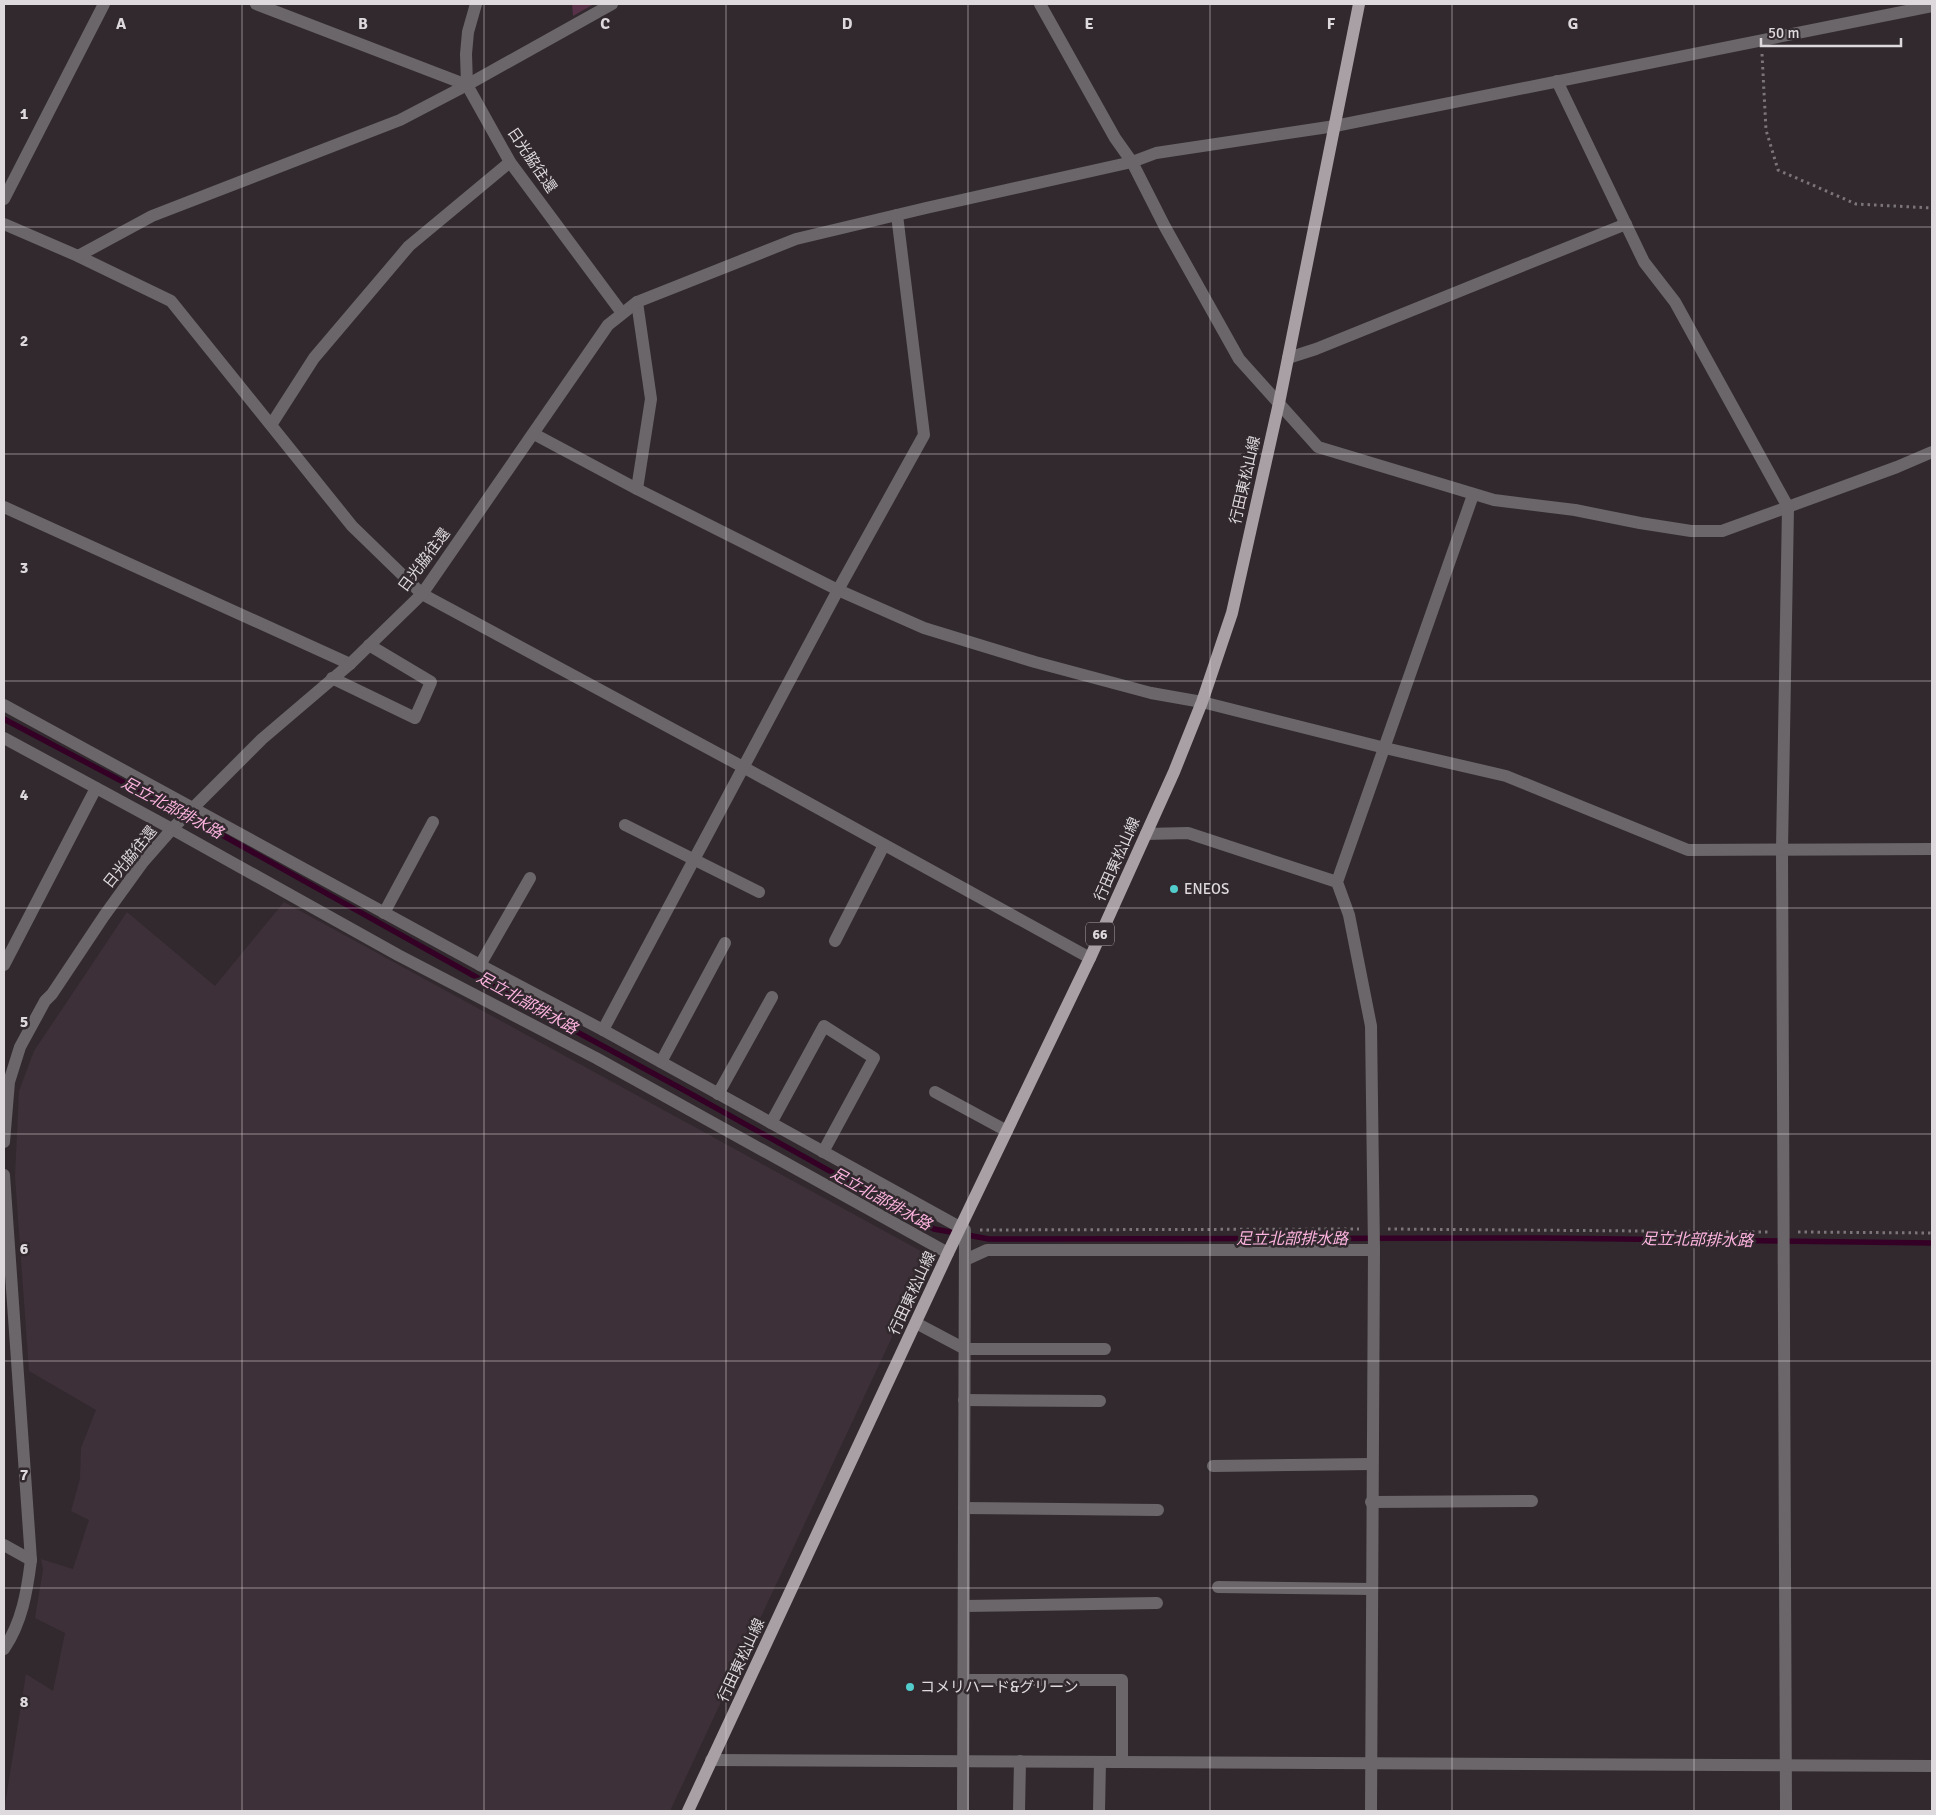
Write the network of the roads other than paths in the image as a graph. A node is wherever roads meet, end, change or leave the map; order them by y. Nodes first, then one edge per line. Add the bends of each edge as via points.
1 (104, 4) edge
2 (256, 4) edge
3 (476, 4) edge
4 (612, 4) edge
5 (1359, 4) edge
6 (1046, 6) edge
7 (1932, 6) edge
8 (1558, 81) junction
9 (467, 85) junction
10 (1335, 126) junction
11 (510, 162) junction
12 (1132, 162) junction
13 (4, 199) edge
14 (897, 215) junction
15 (4, 224) edge
16 (1626, 224) junction
17 (78, 256) junction
18 (637, 302) junction
19 (622, 313) junction
20 (1288, 358) junction
21 (1279, 403) junction
22 (271, 425) junction
23 (534, 434) junction
24 (1932, 452) edge
25 (637, 489) junction
26 (1473, 495) junction
27 (4, 507) edge
28 (1788, 508) junction
29 (838, 590) junction
30 (422, 594) junction
31 (369, 645) junction
32 (350, 664) junction
33 (332, 678) junction
34 (1202, 702) junction
35 (4, 705) edge
36 (4, 738) edge
37 (1385, 748) junction
38 (743, 767) junction
39 (96, 788) junction
40 (193, 808) junction
41 (433, 822) dead end
42 (625, 825) dead end
43 (172, 829) junction
44 (1146, 834) junction
45 (884, 845) junction
46 (1782, 849) junction
47 (1932, 849) edge
48 (694, 858) junction
49 (530, 878) dead end
50 (1337, 882) junction
51 (759, 892) dead end
52 (384, 913) junction
53 (835, 941) dead end
54 (724, 943) dead end
55 (1090, 958) junction
56 (4, 965) edge
57 (480, 966) junction
58 (772, 996) dead end
59 (603, 1030) junction
60 (661, 1062) junction
61 (6, 1081) edge
62 (935, 1092) dead end
63 (718, 1094) junction
64 (772, 1123) junction
65 (1007, 1131) junction
66 (4, 1142) edge
67 (823, 1152) junction
68 (4, 1175) edge
69 (963, 1229) junction
70 (1374, 1250) junction
71 (948, 1253) junction
72 (965, 1260) junction
73 (916, 1323) junction
74 (965, 1349) junction
75 (1105, 1349) dead end
76 (964, 1400) junction
77 (1100, 1401) dead end
78 (1372, 1464) junction
79 (1213, 1466) dead end
80 (1372, 1502) junction
81 (1532, 1502) dead end
82 (964, 1508) junction
83 (1158, 1510) dead end
84 (4, 1545) edge
85 (31, 1560) junction
86 (1218, 1587) dead end
87 (1371, 1588) junction
88 (1156, 1603) dead end
89 (964, 1606) junction
90 (4, 1650) edge
91 (964, 1680) junction
92 (711, 1760) junction
93 (964, 1761) junction
94 (1020, 1761) junction
95 (1100, 1762) junction
96 (1122, 1762) junction
97 (1371, 1763) junction
98 (1786, 1765) junction
99 (1932, 1766) edge
100 (688, 1811) edge
101 (963, 1811) edge
102 (1019, 1811) edge
103 (1099, 1811) edge
104 (1371, 1811) edge
105 (1786, 1811) edge

1 - 13 street
2 - 9 street
3 - 9 street, 日光脇往還 via 468,32
4 - 9 street
5 - 10 main road, 行田東松山線 / 66
6 - 12 street via 1115,138
7 - 8 street
8 - 10 street
8 - 16 street
9 - 11 street, 日光脇往還
9 - 17 street via 400,120 152,216
10 - 12 street via 1156,153
10 - 20 main road, 行田東松山線 / 66
11 - 19 street, 日光脇往還
11 - 22 street via 409,246 314,358
12 - 14 street
12 - 21 street via 1239,359
14 - 18 street via 796,240
14 - 29 street via 924,435
15 - 17 street
16 - 20 street
16 - 28 street via 1644,262 1675,302
17 - 22 street via 171,301
18 - 19 street
18 - 25 street via 651,399
19 - 23 street, 日光脇往還 via 608,325
20 - 21 main road, 行田東松山線 / 66
21 - 26 street via 1318,447
21 - 34 main road, 行田東松山線 / 66 via 1232,613
22 - 30 street via 352,526
23 - 25 street
23 - 30 street, 日光脇往還
24 - 28 street
25 - 29 street
26 - 28 street via 1691,531 1722,531
26 - 37 street
27 - 32 street
28 - 46 street
29 - 34 street via 924,628 1035,662 1152,693
29 - 38 street
30 - 31 street, 日光脇往還
30 - 38 street
31 - 32 street, 日光脇往還
31 - 33 street via 431,682 415,718
32 - 33 street, 日光脇往還
33 - 40 street, 日光脇往還 via 262,738
34 - 37 street
34 - 44 main road, 行田東松山線 / 66
35 - 40 street
36 - 39 street
37 - 46 street via 1506,776 1688,850
37 - 50 street
38 - 45 street
38 - 48 street
39 - 43 street
39 - 56 street
40 - 43 street, 日光脇往還
40 - 52 street
41 - 52 street
42 - 48 street
43 - 61 street, 日光脇往還 via 143,862 44,1001
43 - 71 street
44 - 50 street via 1188,833
44 - 55 main road, 行田東松山線 / 66
45 - 53 street
45 - 55 street
46 - 47 street
46 - 98 street
48 - 51 street
48 - 59 street
49 - 57 street
50 - 70 street via 1349,915 1371,1026
52 - 57 street
54 - 60 street
55 - 65 main road, 行田東松山線 / 66
57 - 59 street
58 - 63 street
59 - 60 street
60 - 63 street
61 - 66 street, 日光脇往還
62 - 65 street
63 - 64 street
64 - 67 street
64 - 67 street via 824,1026 874,1058
65 - 69 main road, 行田東松山線 / 66
67 - 69 street
68 - 85 street
69 - 71 main road, 行田東松山線 / 66
69 - 72 street
70 - 72 street via 988,1250
70 - 78 street
71 - 73 main road, 行田東松山線 / 66
72 - 74 street
73 - 74 street
73 - 92 main road, 行田東松山線 / 66
74 - 75 street
74 - 76 street
76 - 77 street
76 - 82 street
78 - 79 street
78 - 80 street
80 - 81 street
80 - 87 street
82 - 83 street
82 - 89 street
84 - 85 street
85 - 90 street via 27,1597
86 - 87 street
87 - 97 street
88 - 89 street
89 - 91 street
91 - 93 street
91 - 96 street via 1122,1680
92 - 93 street
92 - 100 main road, 行田東松山線 / 66
93 - 94 street
93 - 101 street
94 - 95 street
94 - 102 street
95 - 96 street
95 - 103 street
96 - 97 street
97 - 98 street
97 - 104 street
98 - 99 street
98 - 105 street

